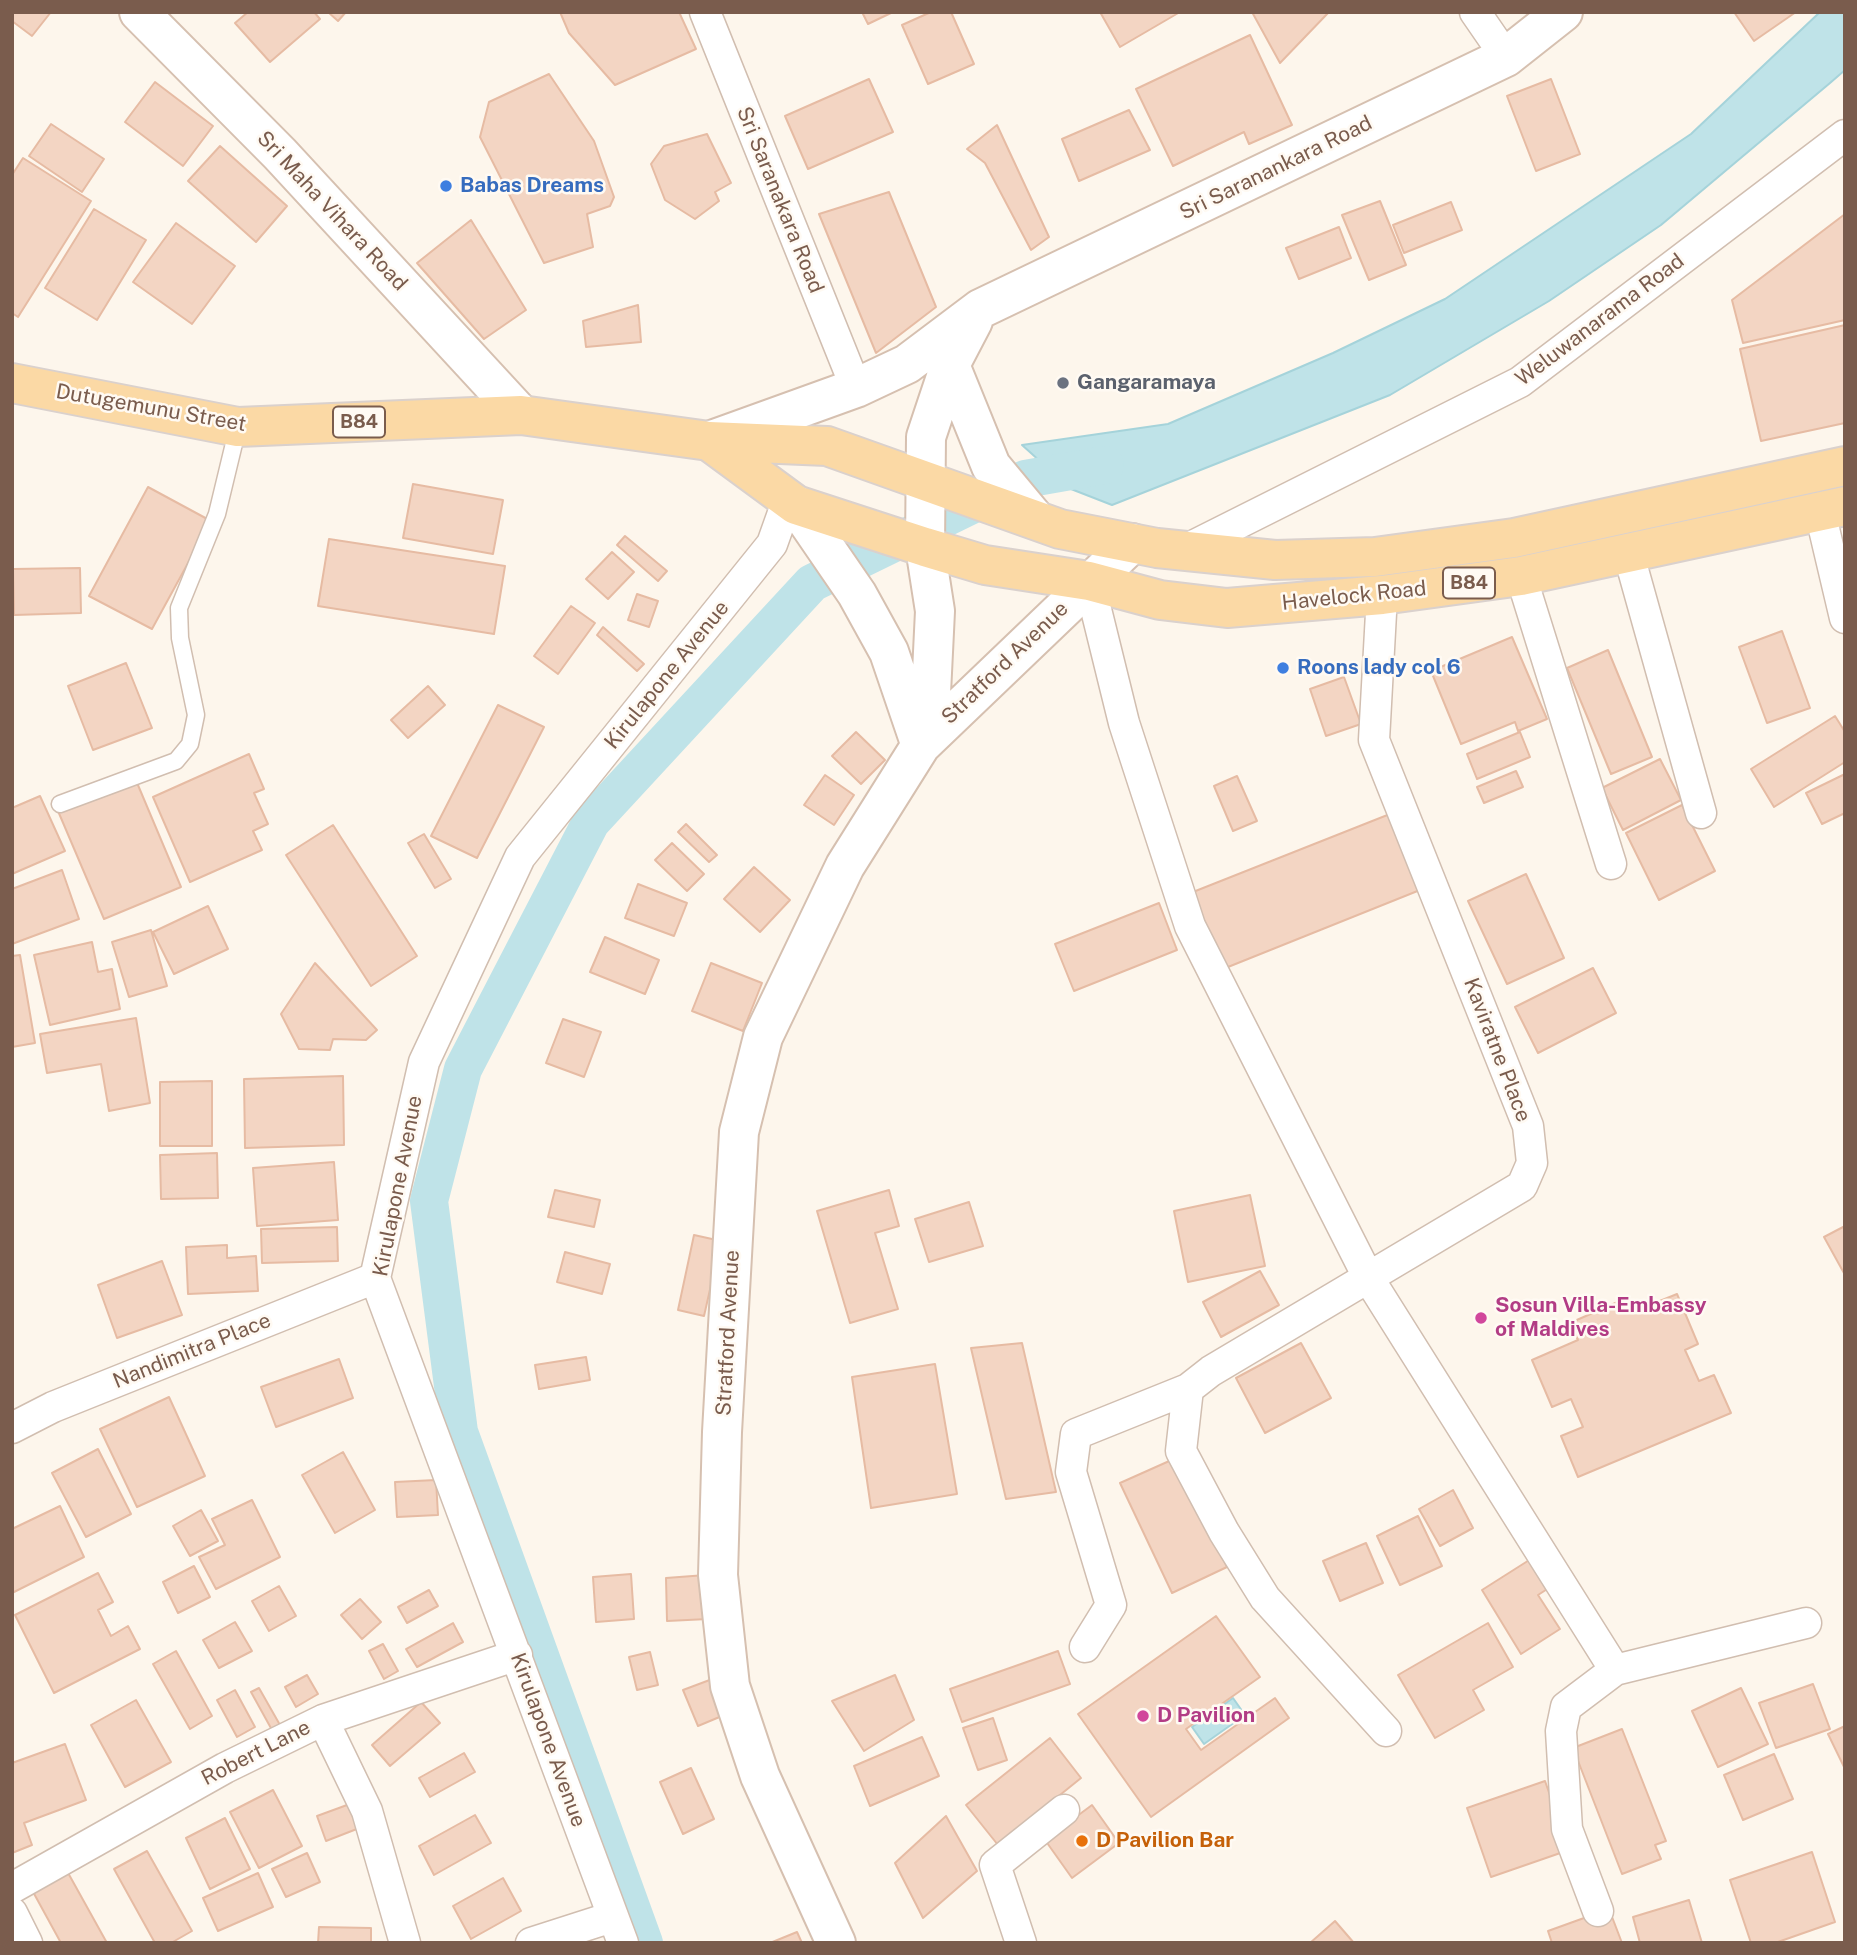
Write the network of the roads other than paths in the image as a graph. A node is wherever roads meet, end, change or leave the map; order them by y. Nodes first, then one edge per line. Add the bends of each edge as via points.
1 (139, 12) edge
2 (705, 12) edge
3 (1475, 12) edge
4 (1563, 12) edge
5 (1506, 57) junction
6 (1845, 135) edge
7 (980, 309) junction
8 (950, 365) junction
9 (12, 383) edge
10 (856, 388) junction
11 (521, 415) junction
12 (239, 427) junction
13 (709, 441) junction
14 (1845, 466) edge
15 (926, 480) junction
16 (792, 502) junction
17 (1832, 509) edge
18 (1048, 524) junction
19 (1132, 543) junction
20 (925, 547) junction
21 (1185, 551) junction
22 (1628, 552) junction
23 (1521, 576) junction
24 (1089, 581) junction
25 (1382, 595) junction
26 (1845, 618) edge
27 (921, 745) junction
28 (60, 804) dead end
29 (1701, 813) dead end
30 (1611, 864) dead end
31 (375, 1278) junction
32 (1369, 1279) junction
33 (1188, 1390) junction
34 (12, 1428) edge
35 (1806, 1623) dead end
36 (1085, 1647) dead end
37 (517, 1655) junction
38 (1615, 1670) junction
39 (323, 1720) junction
40 (1386, 1731) dead end
41 (1064, 1810) dead end
42 (12, 1888) edge
43 (1598, 1911) dead end
44 (12, 1913) edge
45 (617, 1930) edge
46 (27, 1943) edge
47 (405, 1943) edge
48 (531, 1943) edge
49 (836, 1943) edge
50 (1021, 1943) edge

1 - 11 main road, Sri Maha Vihara Road via 281,154
2 - 10 street, Sri Saranakara Road
3 - 5 street
4 - 5 main road, Sri Saranankara Road
5 - 7 main road, Sri Saranankara Road
6 - 21 street, Weluwanarama Road via 1520,382
7 - 8 main road
7 - 10 main road, Sri Saranankara Road via 907,364
8 - 15 main road via 926,437
8 - 18 main road via 991,466
9 - 12 main road, Dutugemunu Street / B84
10 - 13 main road, Sri Saranankara Road
11 - 12 main road, Dutugemunu Street / B84
11 - 13 main road, Dutugemunu Street / B84
12 - 28 lane via 216,514 179,608 180,638 196,715 190,744 176,761
13 - 15 main road, B84 via 827,446
13 - 16 main road, B84
14 - 21 main road, Havelock Road / B84 via 1514,538 1389,555 1275,560
15 - 18 main road, B84
15 - 20 main road, Stratford Avenue
16 - 20 main road, B84
16 - 27 main road via 868,613 889,652
16 - 31 street, Kirulapone Avenue via 772,544 520,857 424,1062
17 - 22 main road, Havelock Road / B84
17 - 26 street
18 - 19 main road, Havelock Road / B84
19 - 21 main road, Havelock Road / B84
19 - 24 main road, Stratford Avenue
20 - 24 main road, Havelock Road / B84 via 985,565
20 - 27 main road, Stratford Avenue via 935,611 931,693
22 - 23 main road, Havelock Road / B84
22 - 29 street
23 - 25 main road, Havelock Road / B84
23 - 30 street
24 - 25 main road, Havelock Road / B84 via 1160,600 1227,608
24 - 27 main road, Stratford Avenue
24 - 32 street via 1124,723 1190,926
25 - 32 street, Kaviratne Place via 1374,740 1528,1126 1532,1163 1522,1186
27 - 49 main road, Stratford Avenue via 845,866 763,1037 738,1132 719,1575 730,1686 761,1776
31 - 34 street, Nandimitra Place via 53,1406
31 - 37 street, Kirulapone Avenue
32 - 33 street, Kaviratne Place via 1211,1371
32 - 38 street
33 - 36 street, Kaviratne Place via 1076,1434 1071,1472 1111,1605
33 - 40 street via 1181,1451 1224,1532 1265,1598
35 - 38 street
37 - 39 street, Robert Lane
37 - 45 street, Kirulapone Avenue
38 - 43 street via 1566,1707 1561,1731 1567,1829
39 - 42 street, Robert Lane via 225,1768
39 - 47 street via 367,1811
41 - 50 street via 995,1865
44 - 46 street
45 - 48 street

